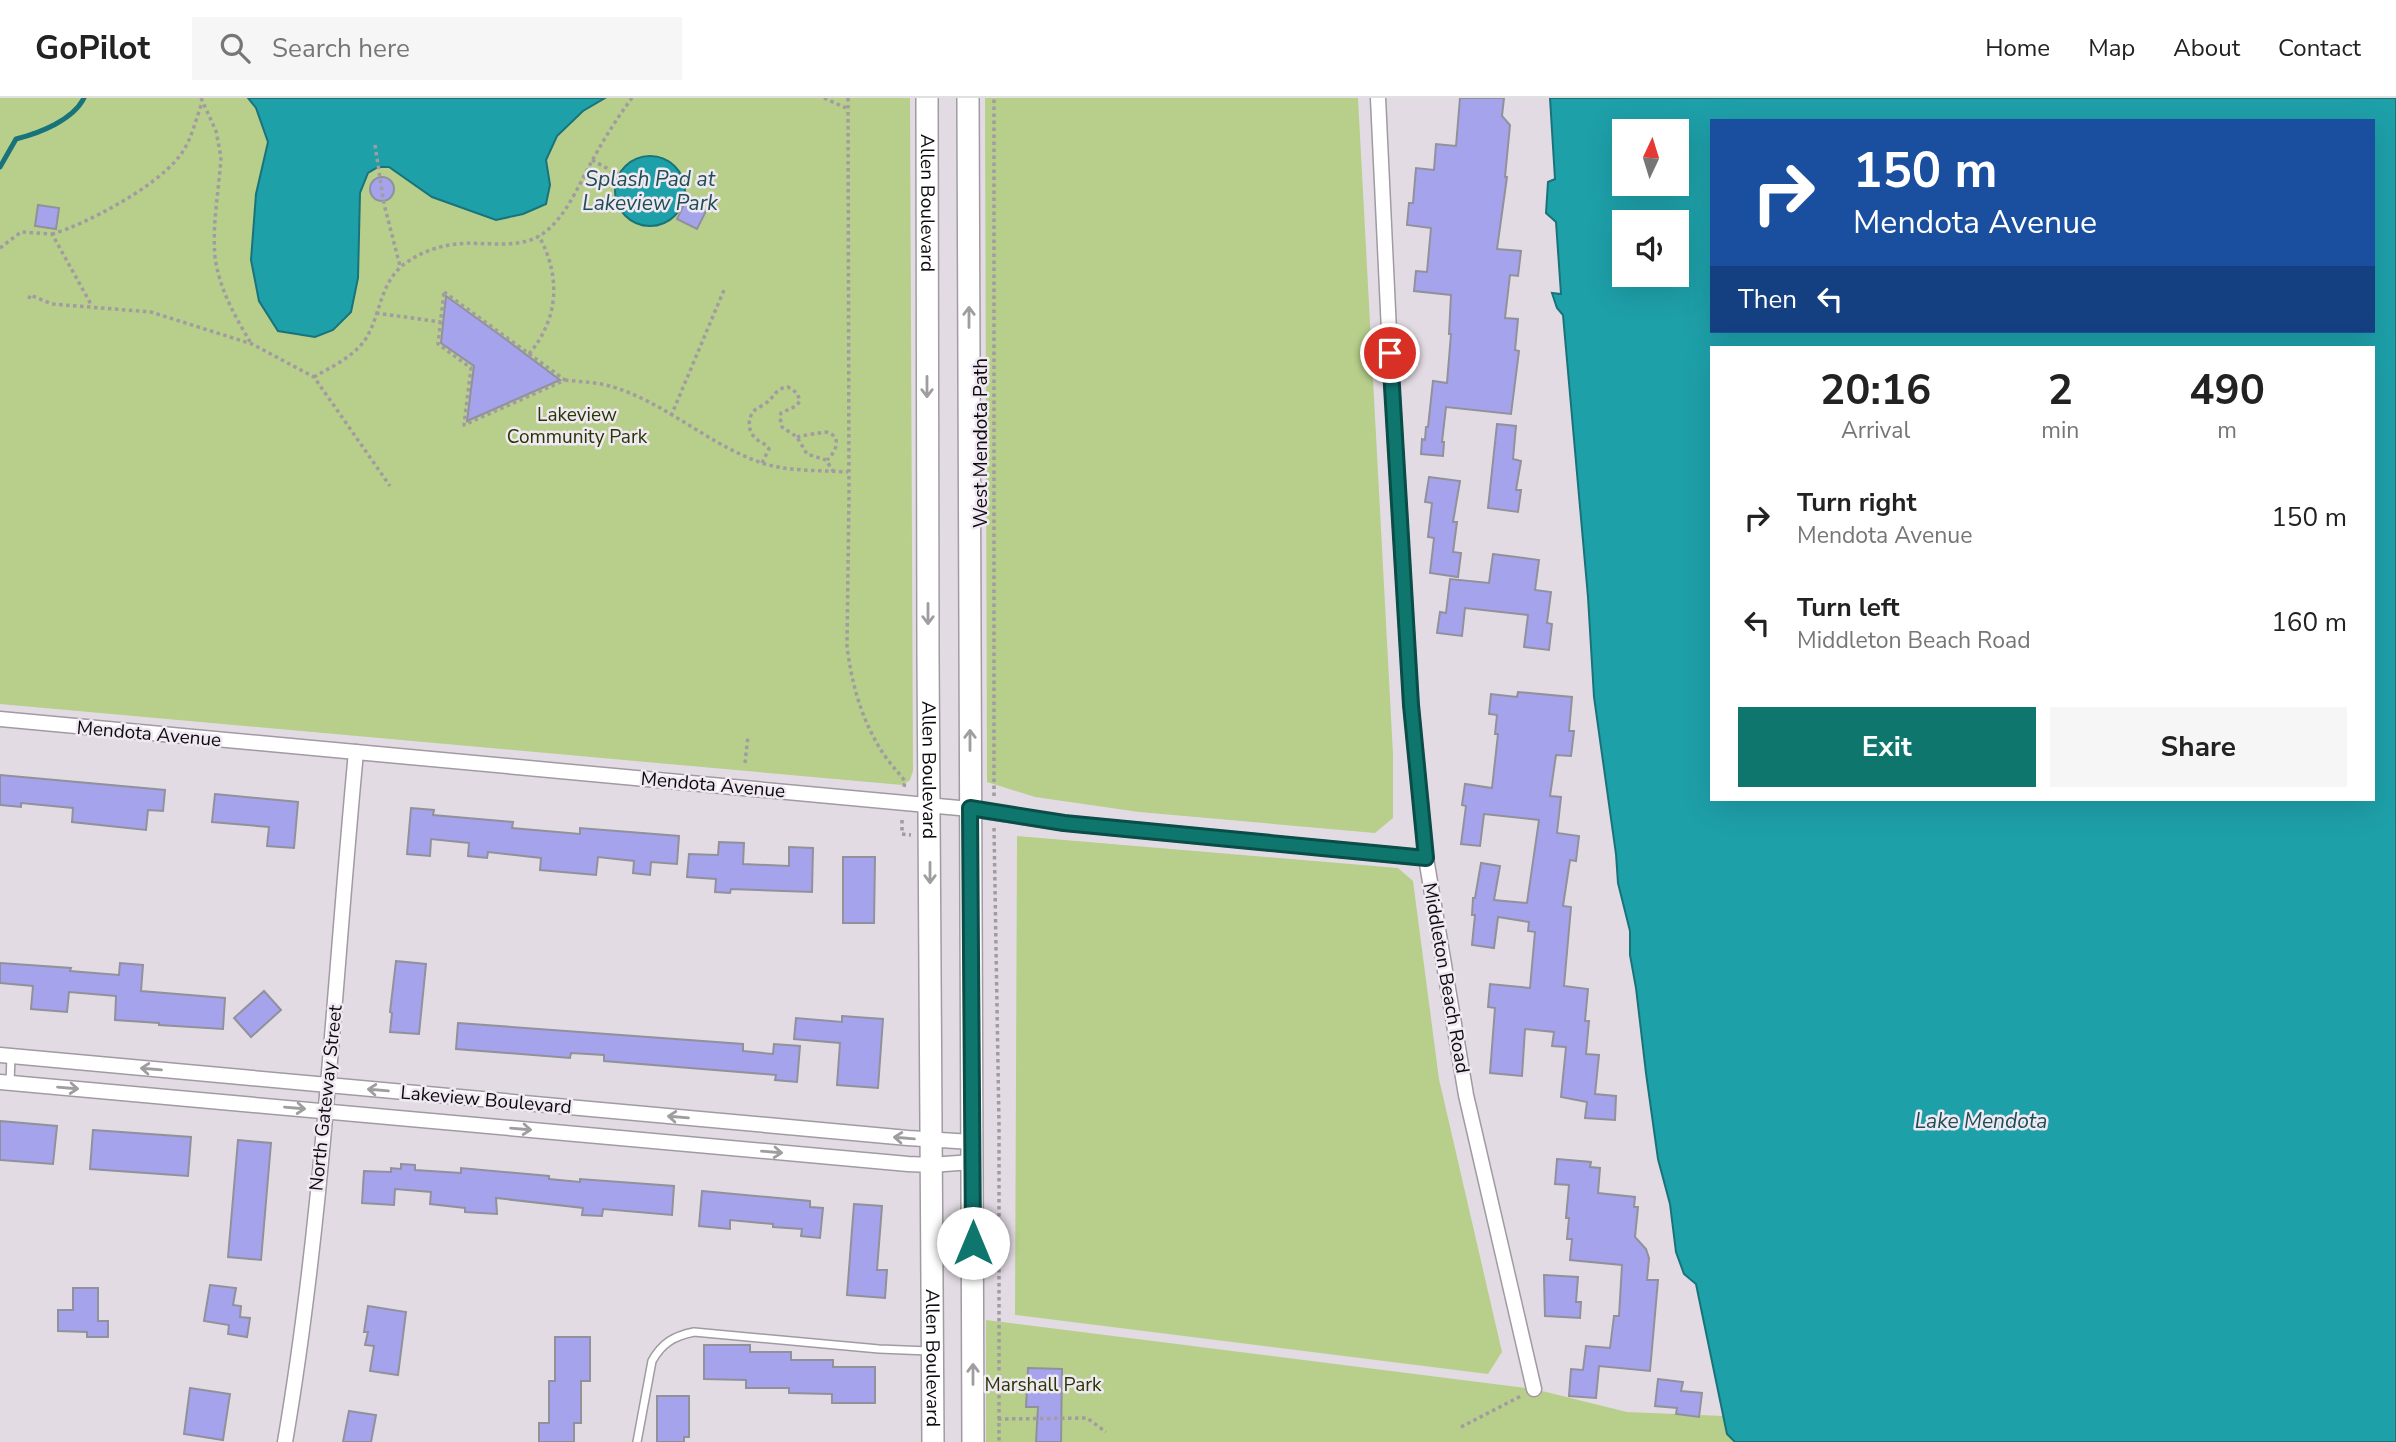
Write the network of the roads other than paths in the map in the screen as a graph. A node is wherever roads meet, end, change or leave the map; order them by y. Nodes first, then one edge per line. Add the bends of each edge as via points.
1 (927, 98) edge
2 (968, 98) edge
3 (1378, 98) edge
4 (0, 719) edge
5 (356, 752) junction
6 (929, 805) junction
7 (970, 808) junction
8 (1426, 858) junction
9 (6, 1056) edge
10 (5, 1083) edge
11 (328, 1086) junction
12 (325, 1111) junction
13 (932, 1140) junction
14 (972, 1152) junction
15 (931, 1165) junction
16 (933, 1351) junction
17 (1534, 1389) road end
18 (285, 1442) edge
19 (637, 1442) edge
20 (933, 1442) edge
21 (974, 1442) edge

1 -> 6 main road, Allen Boulevard
7 -> 2 main road, Allen Boulevard
3 - 8 street, Middleton Beach Road via 1409,678
4 - 5 street, Mendota Avenue
5 - 6 street, Mendota Avenue
5 - 11 street, North Gateway Street
6 - 7 street, Mendota Avenue
6 -> 13 main road, Allen Boulevard
7 - 8 street, Mendota Avenue via 1064,823
7 - 14 main road, Allen Boulevard
8 - 17 street, Middleton Beach Road via 1466,1095
9 - 10 lane
11 -> 9 street, Lakeview Boulevard
10 -> 12 street, Lakeview Boulevard
11 - 12 street, North Gateway Street
13 -> 11 street, Lakeview Boulevard
12 -> 15 street, Lakeview Boulevard
12 - 18 street, North Gateway Street via 301,1352
13 - 14 street, Lakeview Boulevard
13 - 15 main road, Allen Boulevard
14 - 15 street, Lakeview Boulevard
21 -> 14 main road, Allen Boulevard
15 - 16 main road, Allen Boulevard
16 - 19 lane via 694,1332 674,1336 652,1361
16 - 20 main road, Allen Boulevard

